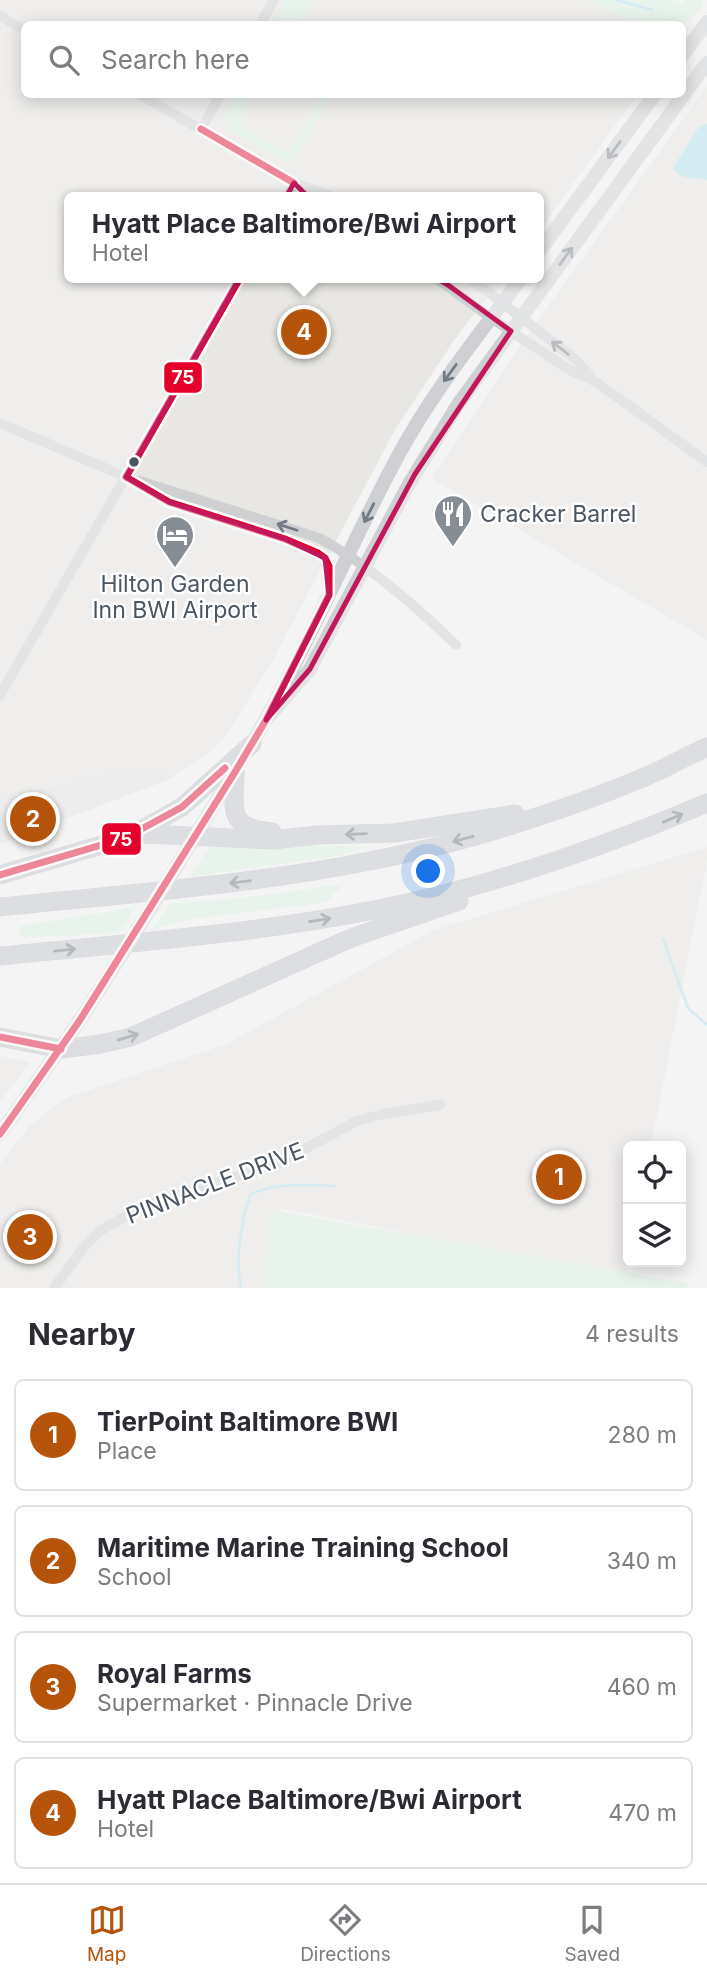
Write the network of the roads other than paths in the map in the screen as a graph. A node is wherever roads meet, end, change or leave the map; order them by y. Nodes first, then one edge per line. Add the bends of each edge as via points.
1 (274, 0) edge
2 (0, 16) edge
3 (262, 21) edge
4 (707, 22) edge
5 (21, 28) edge
6 (686, 51) edge
7 (707, 63) edge
8 (686, 92) edge
9 (146, 98) edge
10 (219, 98) edge
11 (651, 98) edge
12 (681, 98) edge
13 (201, 130) junction
14 (294, 183) junction
15 (289, 192) edge
16 (304, 192) edge
17 (319, 192) edge
18 (544, 245) edge
19 (237, 283) edge
20 (443, 283) edge
21 (476, 283) edge
22 (517, 283) edge
23 (502, 303) junction
24 (521, 317) junction
25 (491, 318) junction
26 (511, 331) junction
27 (596, 383) junction
28 (0, 423) edge
29 (707, 462) edge
30 (126, 477) junction
31 (348, 556) junction
32 (364, 569) junction
33 (330, 595) junction
34 (456, 645) dead end
35 (310, 669) junction
36 (0, 695) edge
37 (266, 720) junction
38 (252, 744) junction
39 (707, 747) edge
40 (687, 755) junction
41 (235, 772) junction
42 (707, 803) edge
43 (639, 832) junction
44 (196, 835) junction
45 (318, 835) junction
46 (125, 838) junction
47 (0, 875) edge
48 (0, 907) edge
49 (0, 956) edge
50 (0, 1037) edge
51 (61, 1049) junction
52 (440, 1105) dead end
53 (0, 1134) edge
54 (54, 1288) edge

1 - 3 street
2 - 5 street
4 - 6 main road
8 -> 7 main road
9 - 13 street
10 - 13 street
11 -> 18 main road
24 -> 12 main road
13 - 14 street
14 - 15 street
14 - 16 street
14 - 17 street
19 - 30 street
20 - 25 street
21 - 23 street
22 - 23 main road
23 - 24 street
23 - 25 main road
24 - 26 main road
27 -> 24 street via 575,359
25 - 26 street
25 -> 31 main road via 422,415
26 - 27 street
26 - 32 main road via 436,438
27 - 29 street
28 - 30 street
31 -> 30 street via 298,530
30 - 33 street via 169,502 318,553 329,566
30 - 36 street
31 - 32 street
31 - 33 main road
31 - 35 main road via 350,572 309,651
32 - 34 street via 406,598
32 - 35 main road
33 - 37 main road
35 - 37 main road
37 - 38 main road
38 - 41 main road
38 - 46 highway via 182,807
39 - 40 highway
40 -> 45 highway via 522,812 394,833
40 -> 48 highway via 642,779 562,808 382,859 244,882
41 - 44 main road
41 - 45 highway via 232,802 238,820 259,830
43 -> 42 highway
49 -> 43 highway via 241,932 369,911 505,878
51 -> 43 highway via 131,1037 351,938 576,862
44 - 45 highway via 272,840
44 - 46 highway via 160,833
44 - 51 main road, bridge
46 - 47 highway
50 - 51 highway
51 - 53 main road
52 - 54 street, PINNACLE DRIVE via 357,1121 280,1162 148,1205 101,1230

